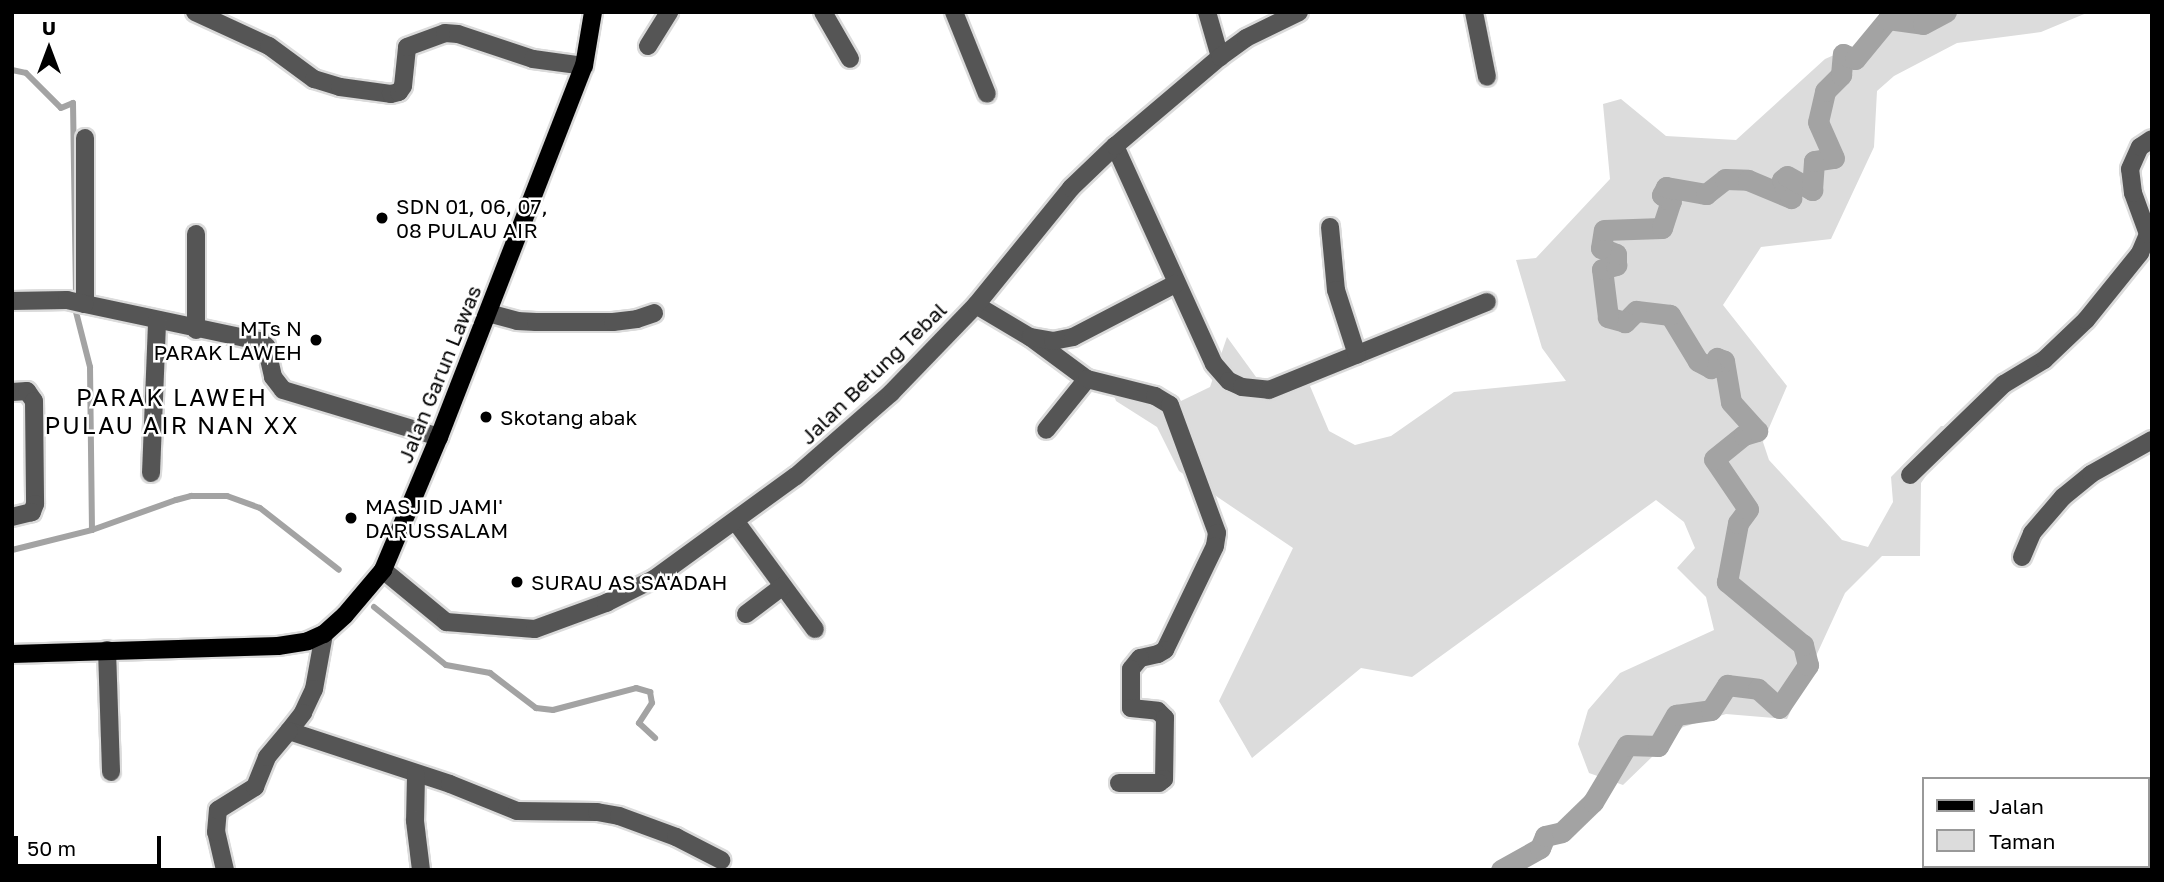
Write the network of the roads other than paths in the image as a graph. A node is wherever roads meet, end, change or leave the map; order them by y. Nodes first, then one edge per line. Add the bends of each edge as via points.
1 (195, 12) edge
2 (593, 12) edge
3 (669, 12) edge
4 (823, 12) edge
5 (954, 12) edge
6 (1207, 12) edge
7 (1299, 12) edge
8 (1474, 12) edge
9 (648, 46) dead end
10 (1220, 57) junction
11 (850, 60) dead end
12 (584, 66) junction
13 (1487, 77) dead end
14 (987, 94) dead end
15 (85, 138) dead end
16 (2152, 139) edge
17 (1115, 146) junction
18 (1330, 227) dead end
19 (196, 234) dead end
20 (1175, 284) junction
21 (12, 301) edge
22 (1487, 302) dead end
23 (85, 304) junction
24 (976, 305) junction
25 (488, 313) junction
26 (654, 313) dead end
27 (157, 321) junction
28 (196, 330) junction
29 (1030, 337) junction
30 (1357, 355) junction
31 (1087, 379) junction
32 (12, 391) edge
33 (1046, 430) dead end
34 (439, 438) junction
35 (2152, 440) edge
36 (150, 473) dead end
37 (1910, 475) dead end
38 (12, 517) edge
39 (736, 522) junction
40 (2022, 557) dead end
41 (383, 570) junction
42 (783, 586) junction
43 (746, 614) dead end
44 (815, 629) dead end
45 (324, 634) junction
46 (107, 650) junction
47 (12, 654) edge
48 (289, 731) junction
49 (111, 772) dead end
50 (416, 775) junction
51 (1119, 783) dead end
52 (721, 860) dead end
53 (225, 870) edge
54 (421, 870) edge

1 - 12 street via 269,46 314,79 340,87 399,92 407,47 445,33 533,58
2 - 12 main road, Jalan Garun Lawas
3 - 9 street
4 - 11 street
5 - 14 street
6 - 10 street
7 - 10 street, Jalan Betung Tebal via 1246,38
8 - 13 street
10 - 17 street, Jalan Betung Tebal
12 - 25 main road, Jalan Garun Lawas
15 - 23 street
16 - 37 street via 2140,147 2130,169 2133,193 2148,234 2140,253 2078,328 2044,360 2004,384
17 - 20 street
17 - 24 street, Jalan Betung Tebal via 1045,218
18 - 30 street via 1336,290
19 - 28 street
20 - 29 street via 1073,337 1053,341
20 - 30 street via 1214,364 1229,381 1242,387 1269,390
21 - 23 street
22 - 30 street
23 - 27 street
24 - 29 street
24 - 39 street, Jalan Betung Tebal via 839,441
25 - 26 street via 536,322 624,321
25 - 34 main road, Jalan Garun Lawas
27 - 28 street
27 - 36 street
28 - 34 street via 263,342 276,383 288,393
29 - 31 street
31 - 33 street
31 - 51 street via 1155,396 1170,405 1217,533 1165,650 1140,658 1131,669 1131,708 1158,711 1165,718 1163,781
32 - 38 street via 27,391 34,401 35,504 32,512
34 - 41 main road, Jalan Garun Lawas
35 - 40 street via 2091,474 2063,497 2032,533
39 - 41 street, Jalan Betung Tebal via 639,588 535,629 446,622
39 - 42 street
41 - 45 main road, Jalan Garun Lawas
42 - 43 street
42 - 44 street
45 - 46 main road, Jalan Garun Lawas via 278,646
45 - 48 street via 314,689
46 - 47 main road, Jalan Garun Lawas
46 - 49 street
48 - 50 street
48 - 53 street via 267,757 255,787 218,810 216,832
50 - 52 street via 517,811 619,816 676,836
50 - 54 street

